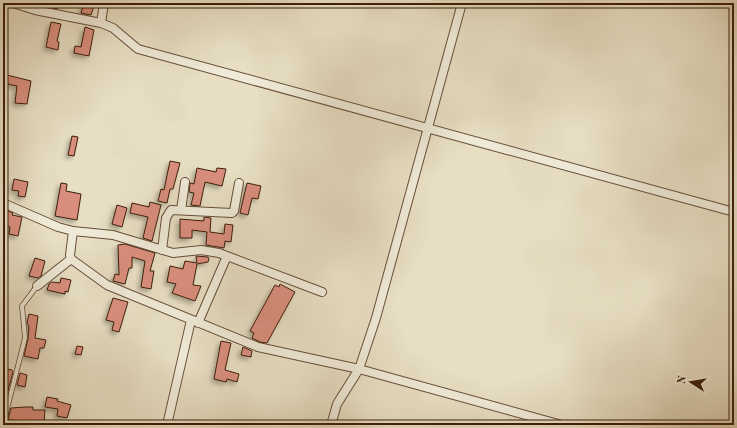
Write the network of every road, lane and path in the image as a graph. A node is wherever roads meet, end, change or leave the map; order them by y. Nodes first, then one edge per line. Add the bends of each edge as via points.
1 (13, 3) edge
2 (104, 3) edge
3 (462, 3) edge
4 (101, 23) junction
5 (428, 129) junction
6 (185, 182) dead end
7 (239, 183) dead end
8 (3, 203) edge
9 (181, 210) junction
10 (734, 212) edge
11 (74, 231) junction
12 (162, 250) junction
13 (227, 256) junction
14 (72, 259) junction
15 (37, 286) joint
16 (322, 292) dead end
17 (194, 321) junction
18 (358, 369) junction
19 (3, 425) edge
20 (167, 425) edge
21 (331, 425) edge
22 (562, 425) edge

1 - 4 street
2 - 4 street
3 - 5 street
4 - 5 street via 113,28 138,49
5 - 10 street
5 - 18 street via 376,318
6 - 9 street
7 - 9 street via 232,213
8 - 11 street via 58,227
9 - 12 street via 174,209 169,212
11 - 12 street via 113,235
11 - 14 street via 70,256
12 - 13 street via 173,253 207,250
13 - 16 street
13 - 17 street
14 - 15 street
14 - 17 street via 107,285
15 - 19 lane via 22,306 25,338
17 - 18 street via 258,347
17 - 20 street
18 - 21 street via 337,404
18 - 22 street

